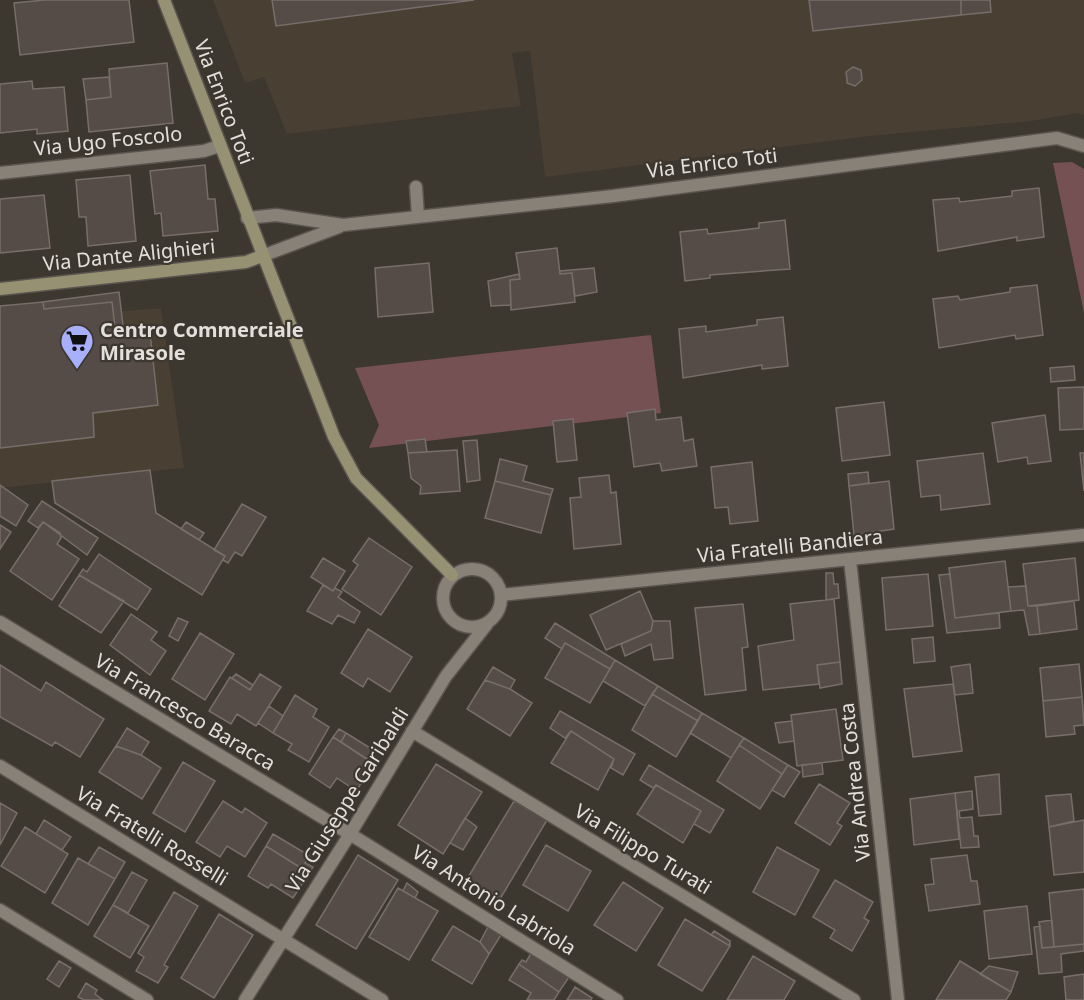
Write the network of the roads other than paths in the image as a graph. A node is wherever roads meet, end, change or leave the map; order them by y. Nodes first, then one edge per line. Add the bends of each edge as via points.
1 (164, 0) edge
2 (219, 146) junction
3 (1084, 146) edge
4 (0, 172) edge
5 (416, 187) dead end
6 (418, 216) junction
7 (247, 218) junction
8 (343, 225) junction
9 (262, 256) junction
10 (0, 289) edge
11 (1084, 535) edge
12 (850, 560) junction
13 (452, 575) junction
14 (501, 595) junction
15 (0, 622) edge
16 (487, 624) junction
17 (412, 731) junction
18 (0, 766) edge
19 (350, 834) junction
20 (0, 910) edge
21 (283, 939) junction
22 (147, 1000) edge
23 (245, 1000) edge
24 (382, 1000) edge
25 (618, 1000) edge
26 (854, 1000) edge
27 (898, 1000) edge

1 - 2 street, Via Enrico Toti
2 - 4 street, Via Ugo Foscolo via 204,151
2 - 7 street, Via Enrico Toti
3 - 6 street, Via Enrico Toti via 1057,138 614,196
5 - 6 street
6 - 8 street, Via Enrico Toti
7 - 8 street, Via Enrico Toti via 276,215
7 - 9 street, Via Enrico Toti
8 - 9 street, Via Enrico Toti
9 - 10 street, Via Dante Alighieri
9 - 13 street, Via Enrico Toti via 334,437 356,478
11 - 12 street, Via Fratelli Bandiera
12 - 14 street, Via Fratelli Bandiera
12 - 27 street, Via Andrea Costa
13 - 14 street via 466,569 482,570 495,580
13 - 16 street via 442,601 448,616 470,627
14 - 16 street via 500,607
15 - 19 street, Via Francesco Baracca
16 - 17 street, Via Giuseppe Garibaldi via 446,676
17 - 19 street, Via Giuseppe Garibaldi
17 - 26 street, Via Filippo Turati
18 - 21 street, Via Fratelli Rosselli
19 - 21 street, Via Giuseppe Garibaldi
19 - 25 street, Via Antonio Labriola
20 - 22 street
21 - 23 street, Via Giuseppe Garibaldi
21 - 24 street, Via Fratelli Rosselli

